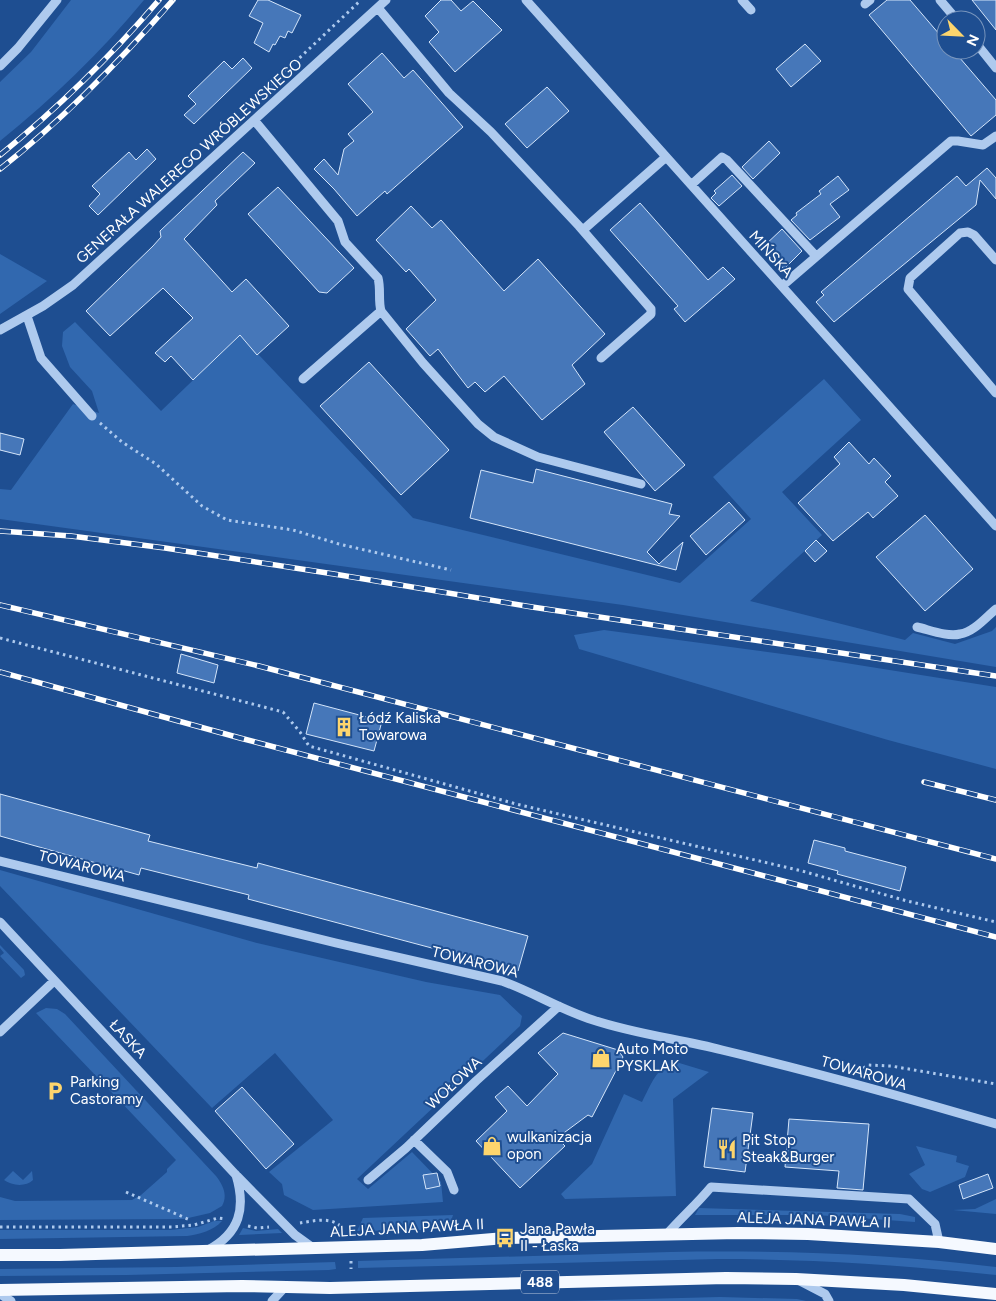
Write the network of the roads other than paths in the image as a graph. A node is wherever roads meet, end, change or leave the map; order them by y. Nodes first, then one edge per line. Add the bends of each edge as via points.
1 (57, 0) edge
2 (386, 0) edge
3 (526, 0) edge
4 (742, 0) edge
5 (940, 0) edge
6 (378, 8) junction
7 (751, 10) dead end
8 (948, 10) edge
9 (986, 56) edge
10 (0, 66) edge
11 (996, 68) edge
12 (254, 120) junction
13 (996, 136) edge
14 (666, 157) junction
15 (691, 185) junction
16 (583, 230) junction
17 (816, 256) junction
18 (996, 260) edge
19 (782, 286) junction
20 (381, 311) junction
21 (28, 316) junction
22 (0, 330) edge
23 (601, 358) dead end
24 (303, 379) dead end
25 (996, 393) edge
26 (92, 416) road end
27 (641, 484) dead end
28 (996, 526) edge
29 (996, 609) edge
30 (917, 627) dead end
31 (0, 860) edge
32 (0, 922) edge
33 (54, 981) junction
34 (559, 1006) junction
35 (0, 1032) edge
36 (996, 1124) edge
37 (414, 1140) junction
38 (236, 1174) junction
39 (368, 1180) dead end
40 (454, 1190) dead end
41 (667, 1234) junction
42 (939, 1242) junction
43 (314, 1248) junction
44 (996, 1249) edge
45 (206, 1251) junction
46 (0, 1255) edge
47 (796, 1279) junction
48 (285, 1287) junction
49 (0, 1290) edge
50 (0, 1294) edge
51 (996, 1294) edge
52 (11, 1301) edge
53 (272, 1301) edge
54 (829, 1301) edge

1 - 10 street
2 - 6 street, GENERAŁA WALEREGO WRÓBLEWSKIEGO
3 - 14 street, MIŃSKA
4 - 7 street
5 - 8 street
6 - 12 street, GENERAŁA WALEREGO WRÓBLEWSKIEGO
6 - 16 street via 448,93 491,132
9 - 11 street
12 - 20 street via 338,221 346,242 378,278
12 - 21 street, GENERAŁA WALEREGO WRÓBLEWSKIEGO via 97,265
13 - 17 street via 982,145 951,141
14 - 15 street, MIŃSKA
14 - 16 street
15 - 17 street via 722,157
15 - 19 street, MIŃSKA
16 - 23 street via 652,309 651,314
17 - 19 street
18 - 25 street via 974,235 960,233 910,278 908,289
19 - 28 street, MIŃSKA
20 - 24 street
20 - 27 street via 478,424 494,437 538,457
21 - 22 street, GENERAŁA WALEREGO WRÓBLEWSKIEGO
21 - 26 street via 41,358
29 - 30 street via 961,634
31 - 34 street, TOWAROWA via 502,981
32 - 33 street, ŁASKA
33 - 35 street
33 - 38 street, ŁASKA
34 - 36 street, TOWAROWA via 603,1023 732,1052
34 - 37 street, WOŁOWA
37 - 39 street, WOŁOWA
37 - 40 street via 447,1172
38 - 43 street, ŁASKA via 295,1235
38 - 45 street via 240,1194 236,1222 226,1237
41 - 42 main road, ALEJA JANA PAWŁA II via 808,1234
41 - 42 street via 712,1188 909,1199 935,1224
41 - 43 main road, ALEJA JANA PAWŁA II
42 - 44 main road, ALEJA JANA PAWŁA II
43 - 45 main road, ALEJA JANA PAWŁA II
45 - 46 main road, ALEJA JANA PAWŁA II
47 - 48 main road, 488
47 - 51 main road, 488
47 - 54 street via 825,1294
48 - 49 main road, 488
48 - 53 street
50 - 52 street

